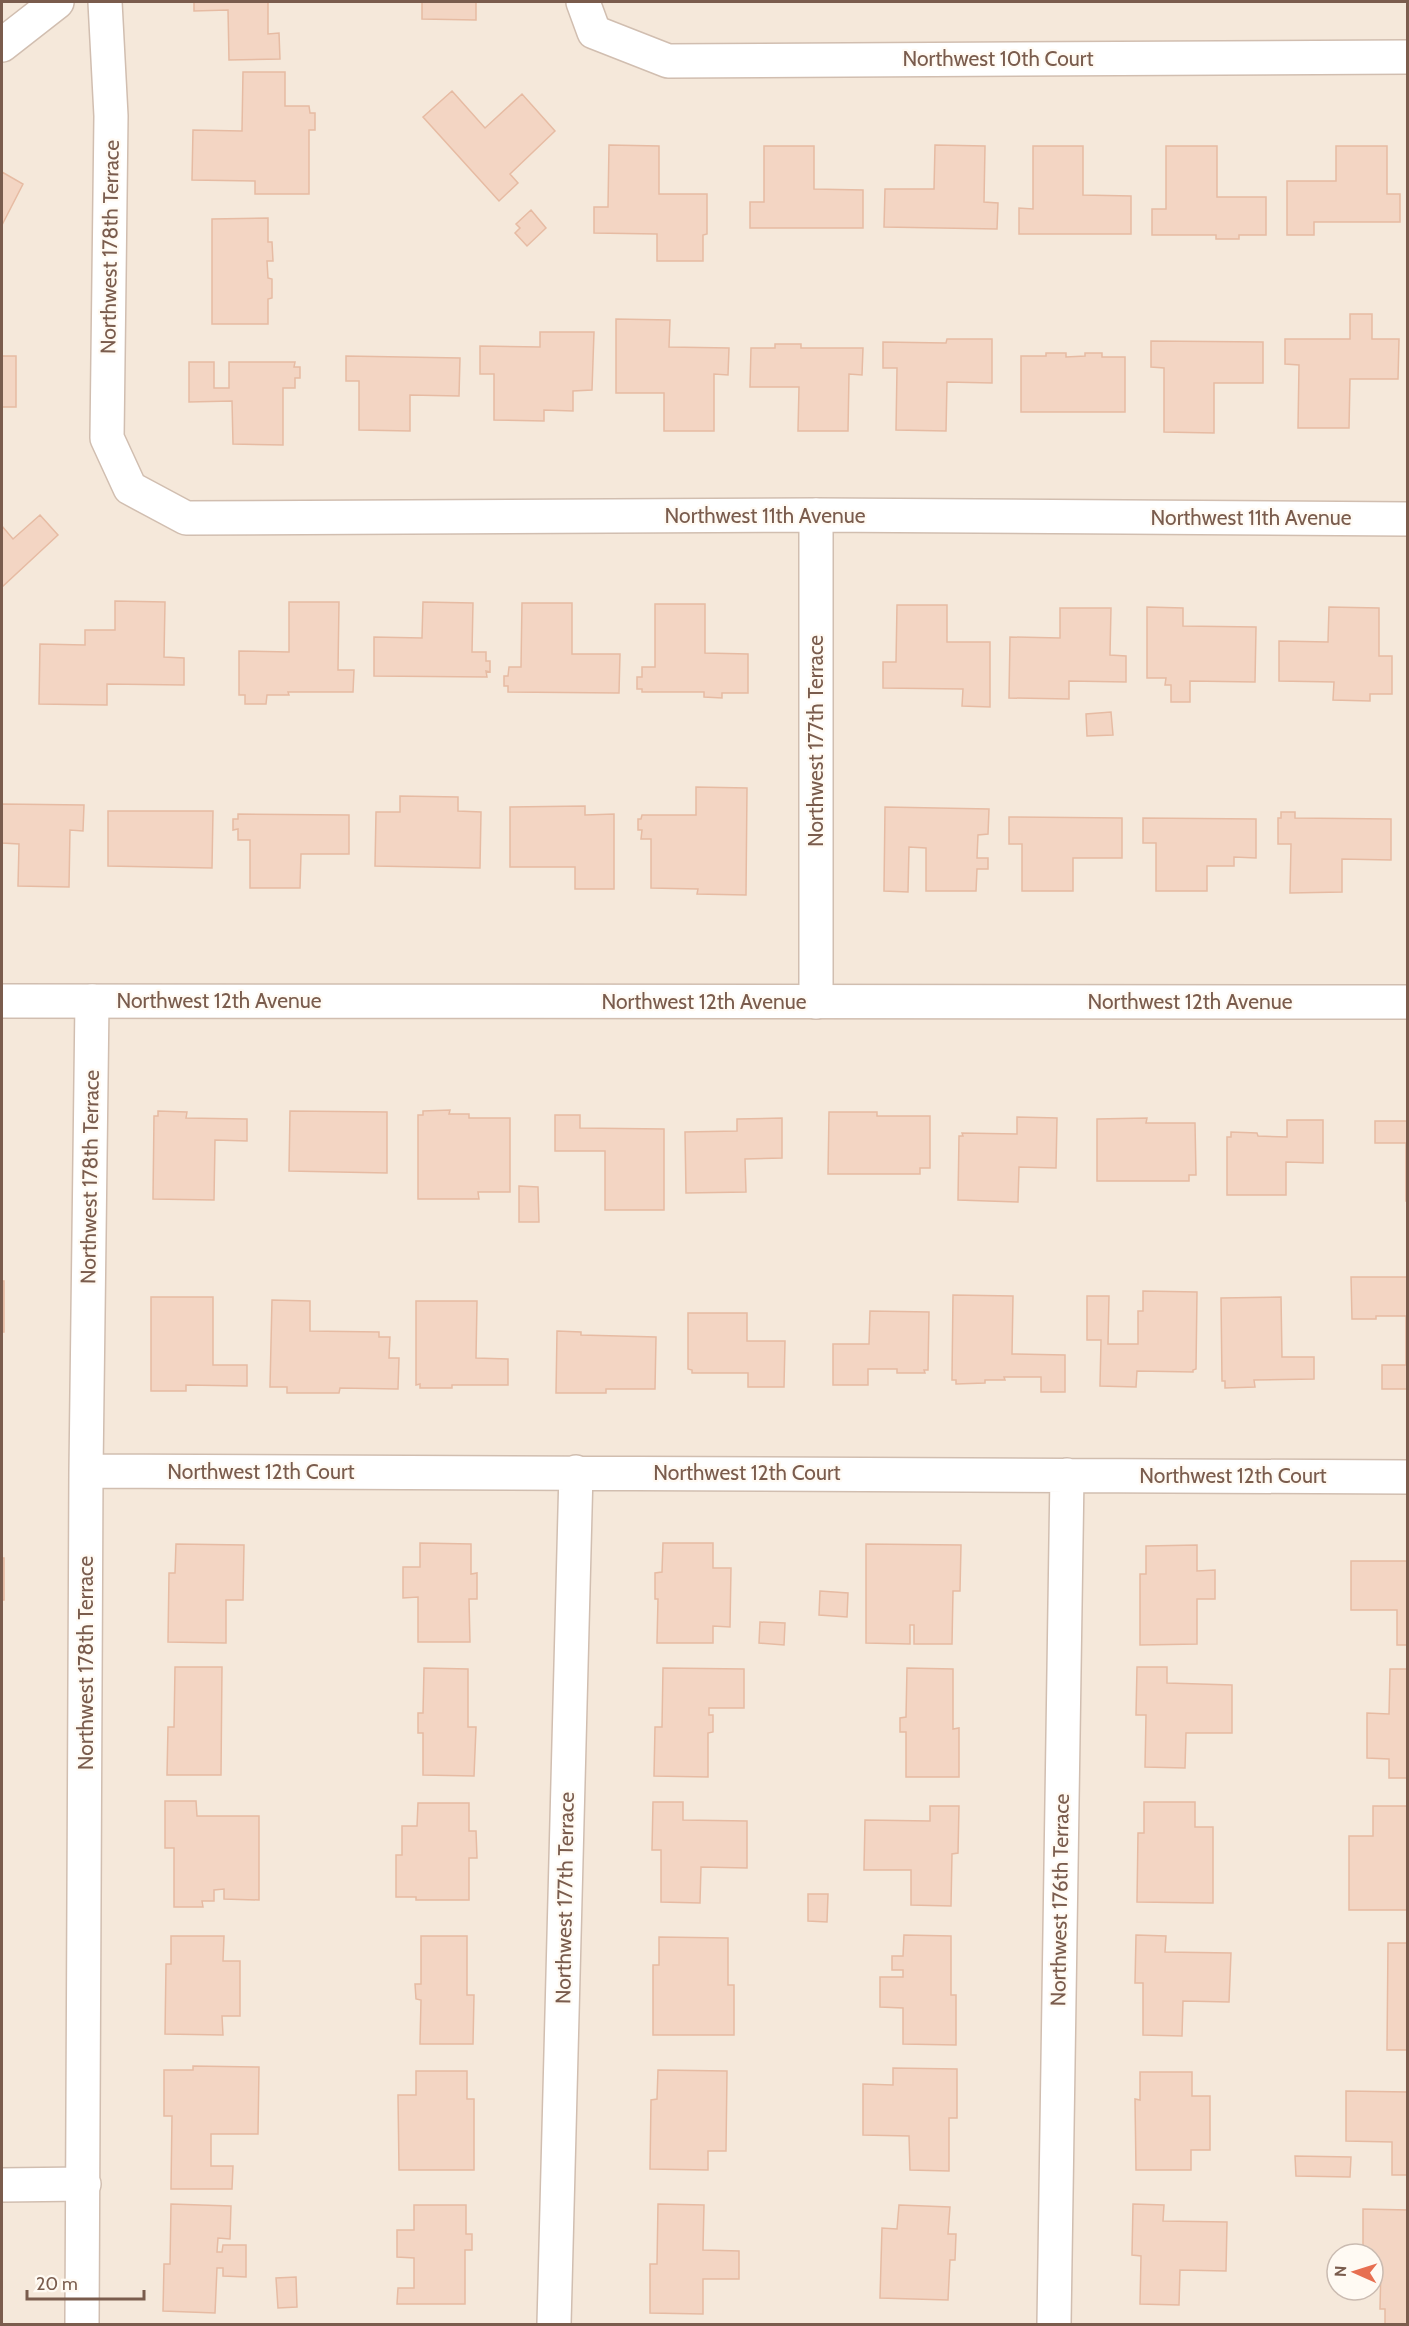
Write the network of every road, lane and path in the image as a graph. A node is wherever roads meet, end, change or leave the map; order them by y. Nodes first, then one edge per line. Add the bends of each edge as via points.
1 (57, 2) edge
2 (105, 2) edge
3 (583, 2) edge
4 (2, 45) edge
5 (1407, 57) edge
6 (130, 488) joint
7 (816, 515) junction
8 (1407, 519) edge
9 (2, 1001) edge
10 (92, 1001) junction
11 (816, 1002) junction
12 (1407, 1002) edge
13 (87, 1471) junction
14 (576, 1472) junction
15 (1067, 1475) junction
16 (1407, 1477) edge
17 (84, 2184) junction
18 (2, 2185) edge
19 (82, 2325) edge
20 (554, 2325) edge
21 (1054, 2325) edge

1 - 4 street
2 - 6 street, Northwest 178th Terrace via 111,116 107,438
3 - 5 street, Northwest 10th Court via 594,32 668,61
6 - 7 street, Northwest 11th Avenue via 186,518
7 - 8 street, Northwest 11th Avenue
7 - 11 street, Northwest 177th Terrace
9 - 10 street, Northwest 12th Avenue
10 - 11 street, Northwest 12th Avenue
10 - 13 street, Northwest 178th Terrace
11 - 12 street, Northwest 12th Avenue
13 - 14 street, Northwest 12th Court
13 - 17 street, Northwest 178th Terrace
14 - 15 street, Northwest 12th Court
14 - 20 street, Northwest 177th Terrace
15 - 16 street, Northwest 12th Court
15 - 21 street, Northwest 176th Terrace
17 - 18 street
17 - 19 street, Northwest 178th Terrace

